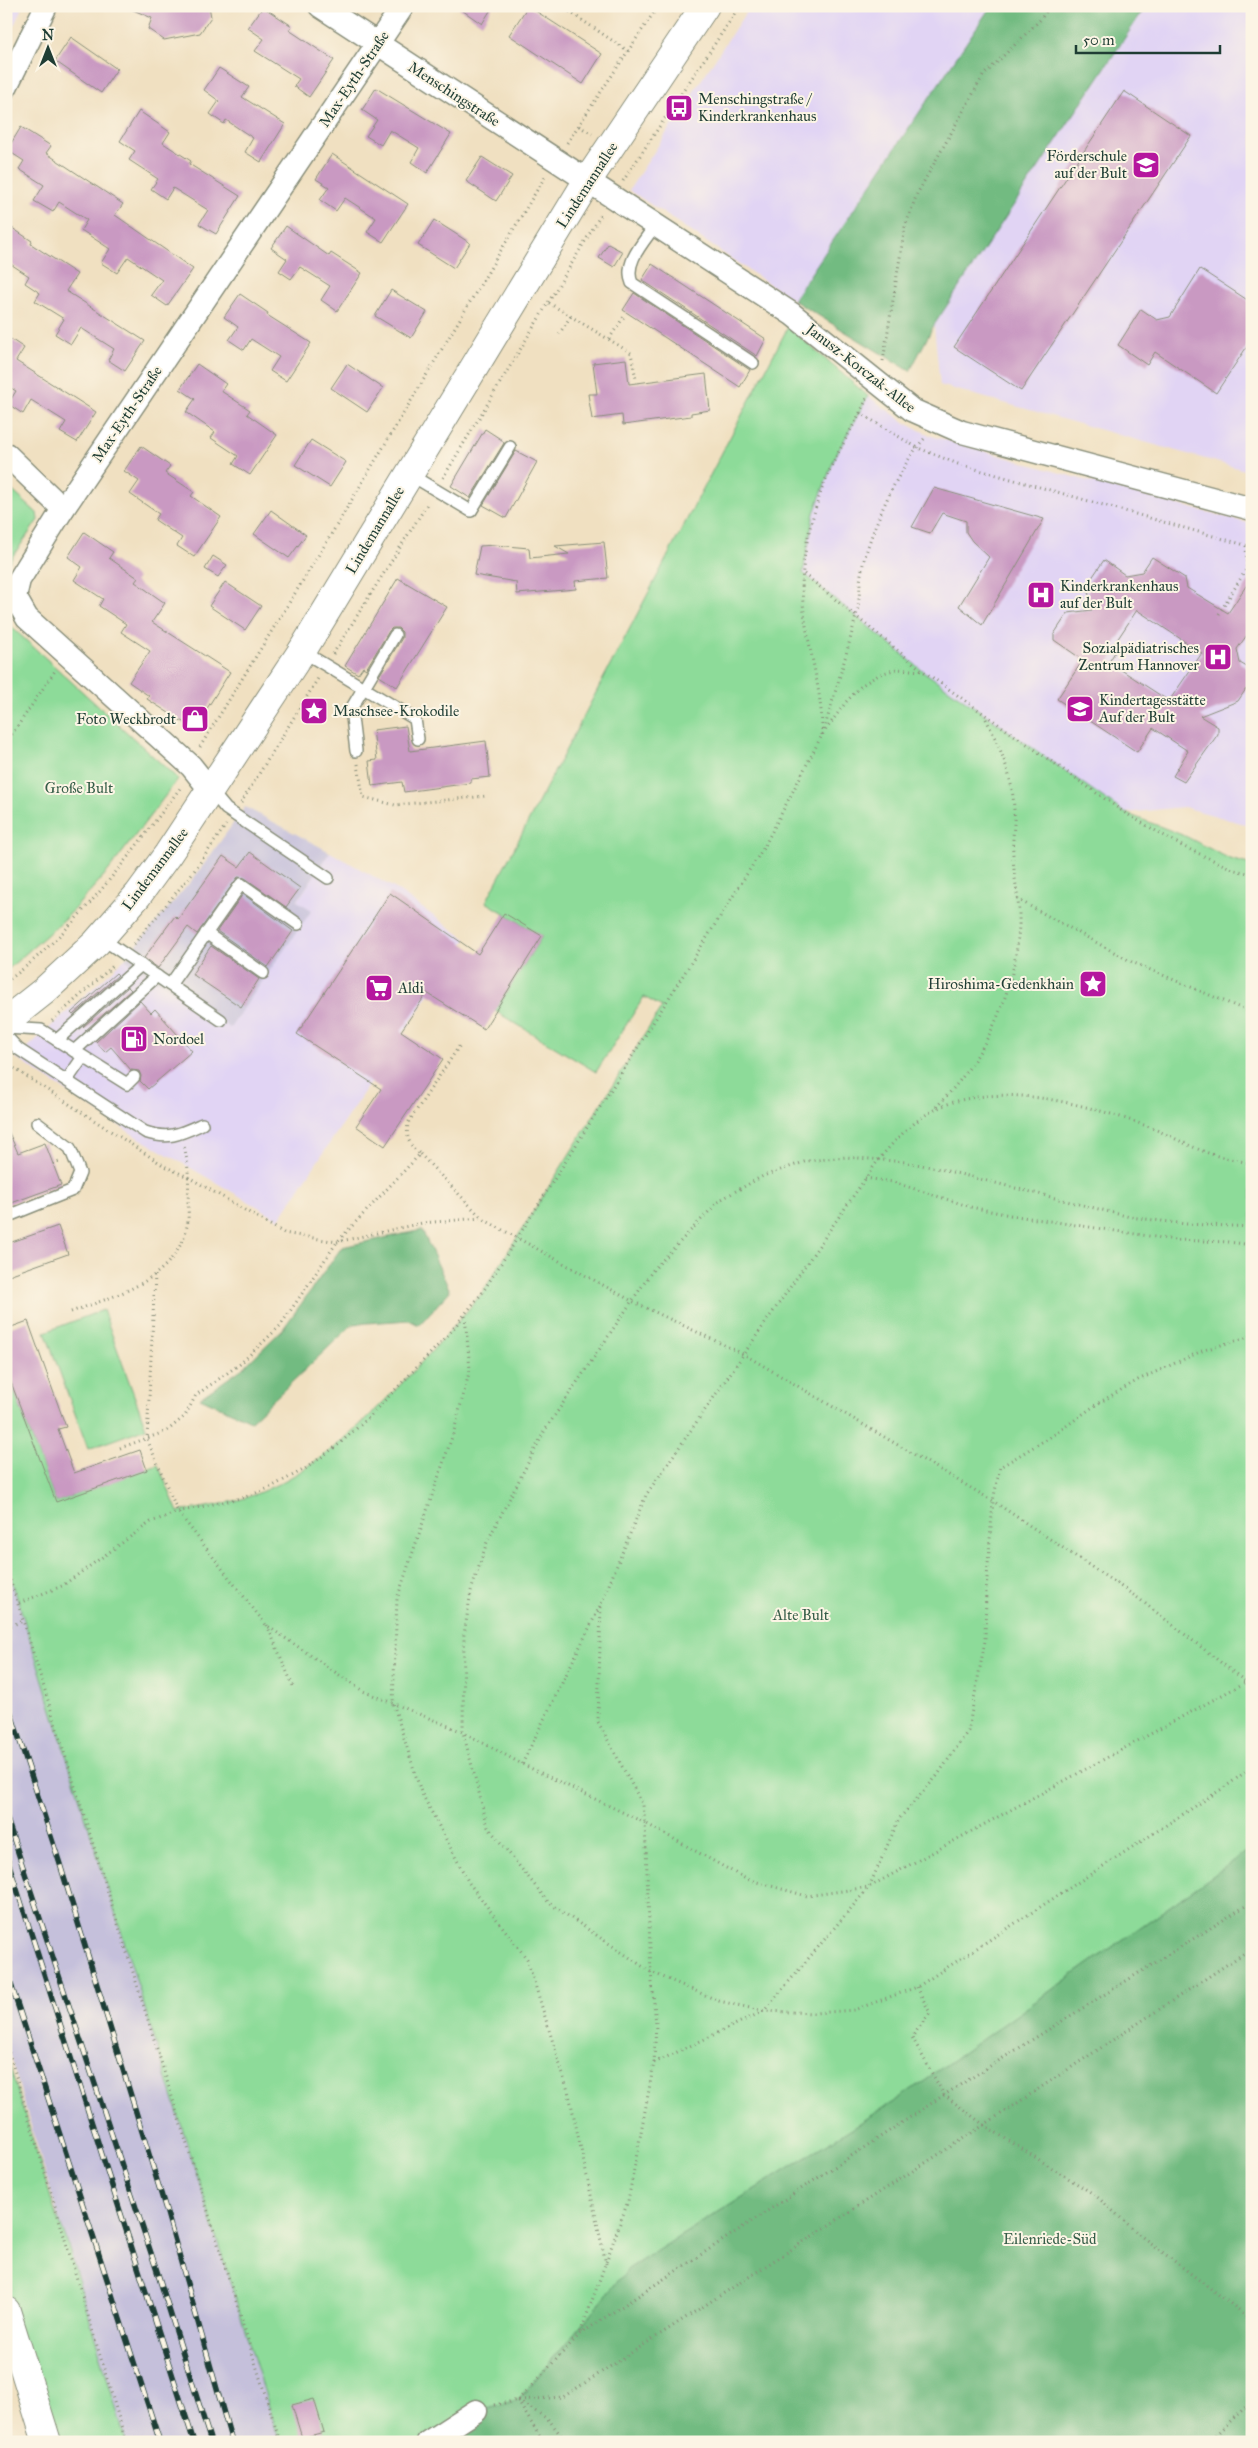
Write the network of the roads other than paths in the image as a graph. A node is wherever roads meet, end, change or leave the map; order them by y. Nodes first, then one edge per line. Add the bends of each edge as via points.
1 (46, 6) edge
2 (320, 6) edge
3 (403, 6) edge
4 (705, 6) edge
5 (377, 45) junction
6 (6, 87) edge
7 (588, 180) junction
8 (656, 224) junction
9 (752, 363) dead end
10 (510, 447) dead end
11 (6, 454) edge
12 (409, 474) junction
13 (63, 509) junction
14 (1252, 509) edge
15 (395, 635) dead end
16 (302, 651) junction
17 (364, 688) junction
18 (418, 739) dead end
19 (356, 751) road end
20 (211, 791) junction
21 (328, 878) dead end
22 (298, 924) dead end
23 (206, 933) junction
24 (102, 938) junction
25 (141, 965) junction
26 (264, 973) dead end
27 (157, 976) junction
28 (170, 985) junction
29 (221, 1020) dead end
30 (6, 1021) edge
31 (6, 1028) edge
32 (6, 1036) edge
33 (57, 1040) junction
34 (78, 1054) junction
35 (134, 1077) dead end
36 (67, 1080) junction
37 (37, 1123) dead end
38 (202, 1124) dead end
39 (6, 1217) edge
40 (6, 2311) edge
41 (476, 2411) road end
42 (47, 2442) edge
43 (428, 2442) edge

1 - 6 street
2 - 5 street, Menschingstraße
3 - 5 street, Max-Eyth-Straße
4 - 7 street, Lindemannallee
5 - 7 street, Menschingstraße
5 - 13 street, Max-Eyth-Straße
7 - 8 street, Janusz-Korczak-Allee
7 - 12 street, Lindemannallee
8 - 9 lane via 630,262 628,274 632,283
8 - 14 street, Janusz-Korczak-Allee via 792,314 912,410 940,424
10 - 12 lane via 471,511
11 - 13 street
12 - 16 street, Lindemannallee
13 - 20 street, Max-Eyth-Straße via 19,580 15,597 27,618 190,766
15 - 17 lane
16 - 17 lane
16 - 20 street, Lindemannallee
17 - 18 lane via 415,719
17 - 19 lane via 350,709
20 - 21 lane via 226,809
20 - 24 street, Lindemannallee via 138,895
22 - 23 lane via 241,884
23 - 26 lane
23 - 28 lane
24 - 25 lane
24 - 30 street, Lindemannallee
25 - 27 lane
25 - 33 lane
27 - 28 lane
27 - 34 lane
28 - 29 lane
31 - 33 lane via 41,1030
32 - 36 lane via 18,1049
33 - 34 lane
34 - 35 lane via 127,1084
34 - 36 lane
36 - 38 lane via 145,1132 162,1138
37 - 39 lane via 70,1148 80,1173 73,1190
40 - 42 street
41 - 43 street

